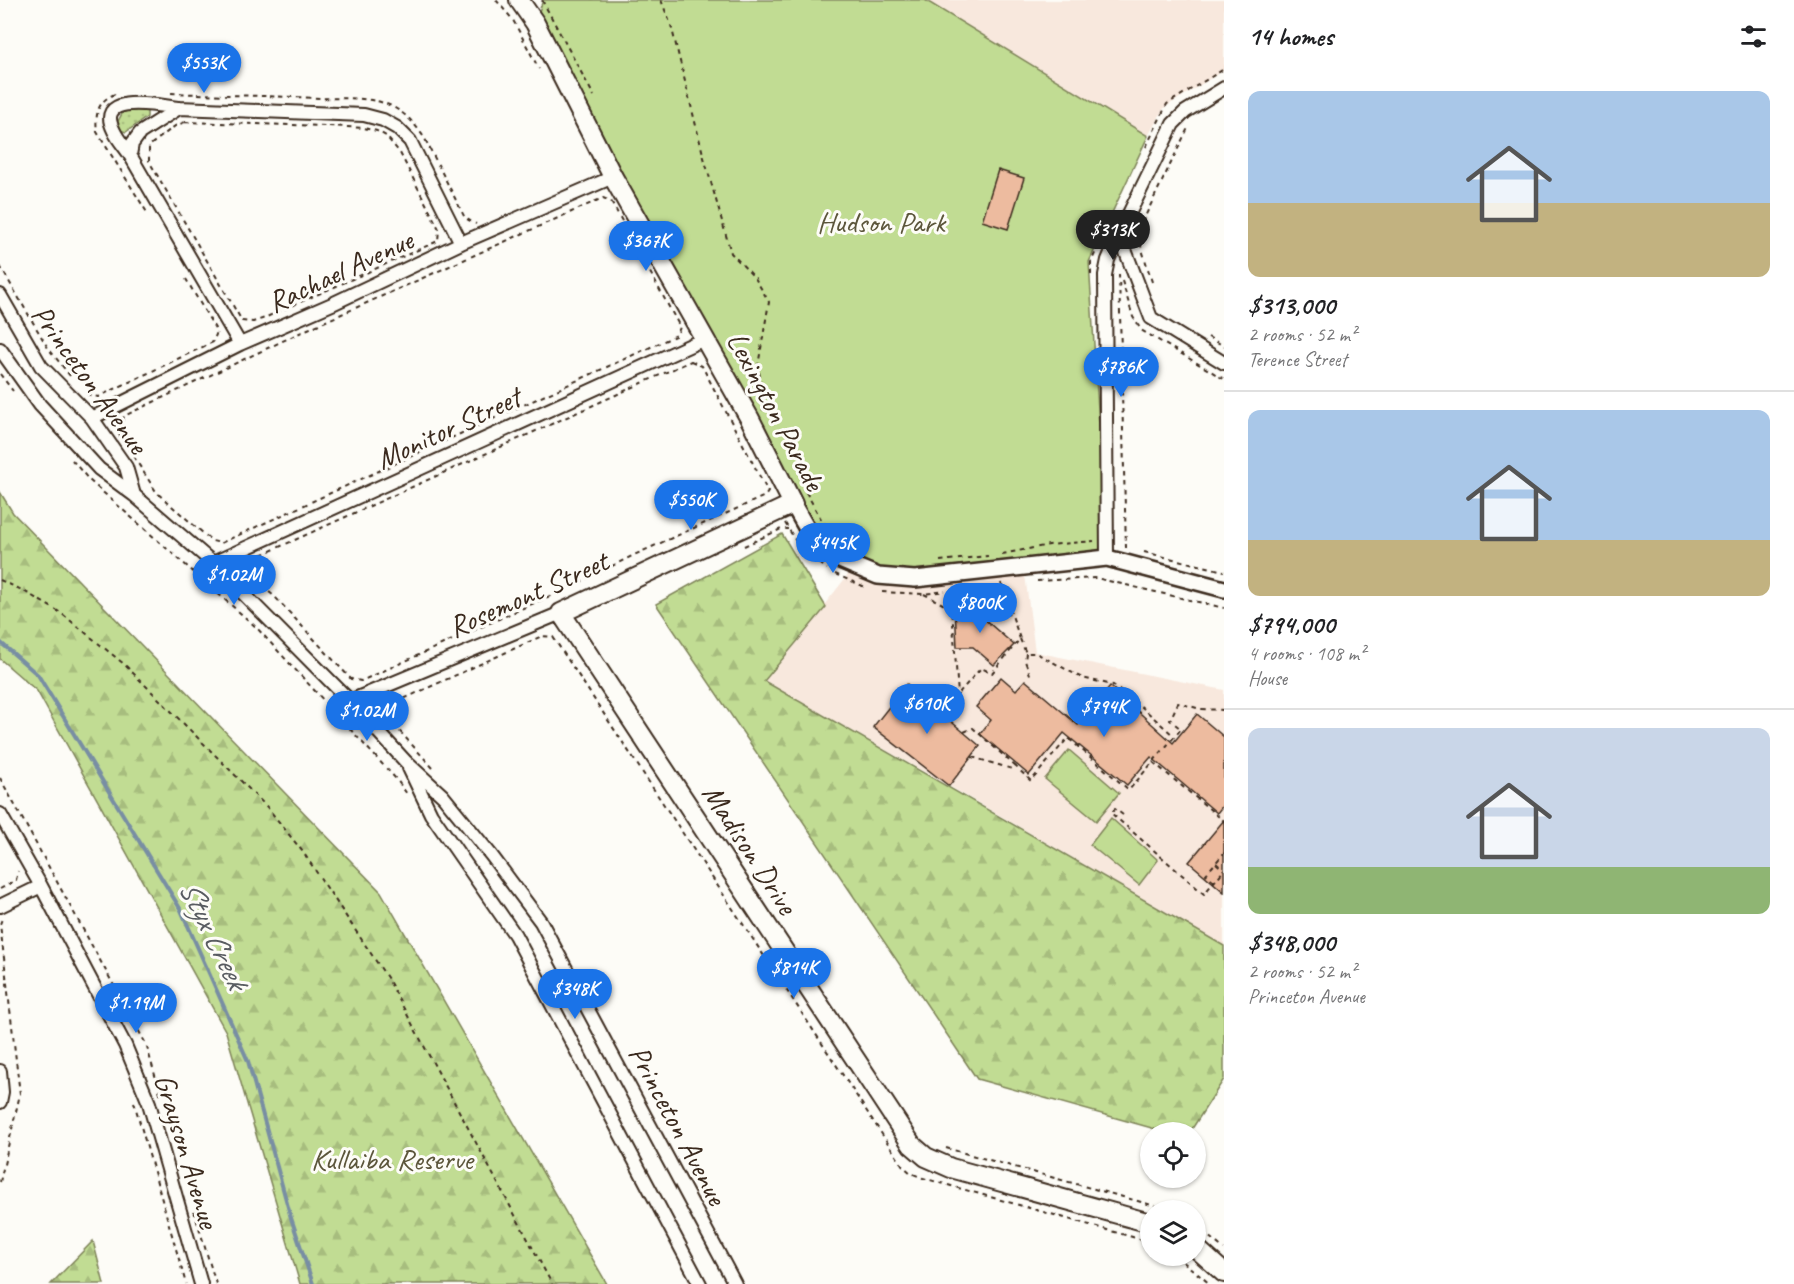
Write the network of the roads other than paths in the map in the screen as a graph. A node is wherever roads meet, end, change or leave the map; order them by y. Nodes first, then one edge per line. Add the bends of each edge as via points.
1 (519, 0) edge
2 (1224, 88) edge
3 (179, 108) junction
4 (130, 154) junction
5 (613, 177) junction
6 (1119, 234) junction
7 (461, 243) junction
8 (0, 295) edge
9 (240, 344) junction
10 (701, 347) junction
11 (0, 349) edge
12 (1224, 363) edge
13 (92, 418) junction
14 (134, 495) junction
15 (793, 504) junction
16 (1107, 558) junction
17 (213, 563) junction
18 (1224, 589) edge
19 (561, 613) junction
20 (350, 701) junction
21 (406, 762) junction
22 (0, 814) edge
23 (41, 886) junction
24 (0, 906) edge
25 (0, 1071) edge
26 (0, 1102) edge
27 (1140, 1220) edge
28 (1206, 1257) edge
29 (1224, 1273) edge
30 (201, 1284) edge
31 (700, 1284) edge
32 (735, 1284) edge

1 - 5 main road, Lexington Parade via 536,23
2 - 6 street via 1173,124
3 - 4 street via 140,133
3 - 4 street via 131,103 116,108 110,122
3 - 7 street via 324,112 383,120 410,141
4 - 9 street
5 - 7 street, Rachael Avenue
5 - 10 main road, Lexington Parade
6 - 12 street via 1151,318
6 - 16 street via 1105,274
7 - 9 street, Rachael Avenue
8 - 13 street, Princeton Avenue via 41,366
9 - 13 street, Rachael Avenue
10 - 15 main road, Lexington Parade via 750,419
10 - 17 street, Monitor Street
11 - 14 street, Princeton Avenue via 40,405 99,470
13 - 14 street, Princeton Avenue via 126,467
14 - 17 street, Princeton Avenue
15 - 16 street, Lexington Parade via 810,534 840,560 878,576 915,579
15 - 19 main road, Rosemont Street
16 - 18 street, Lexington Parade
17 - 20 street, Princeton Avenue
19 - 20 street, Rosemont Street
19 - 27 main road, Madison Drive via 912,1145 926,1157 951,1167
20 - 21 street, Princeton Avenue
21 - 31 street, Princeton Avenue via 431,814 515,935
21 - 32 street, Princeton Avenue via 443,796 541,922
22 - 23 street, Grayson Avenue
23 - 24 street
23 - 30 street, Grayson Avenue via 125,1045 149,1103
25 - 26 street
28 - 29 main road

